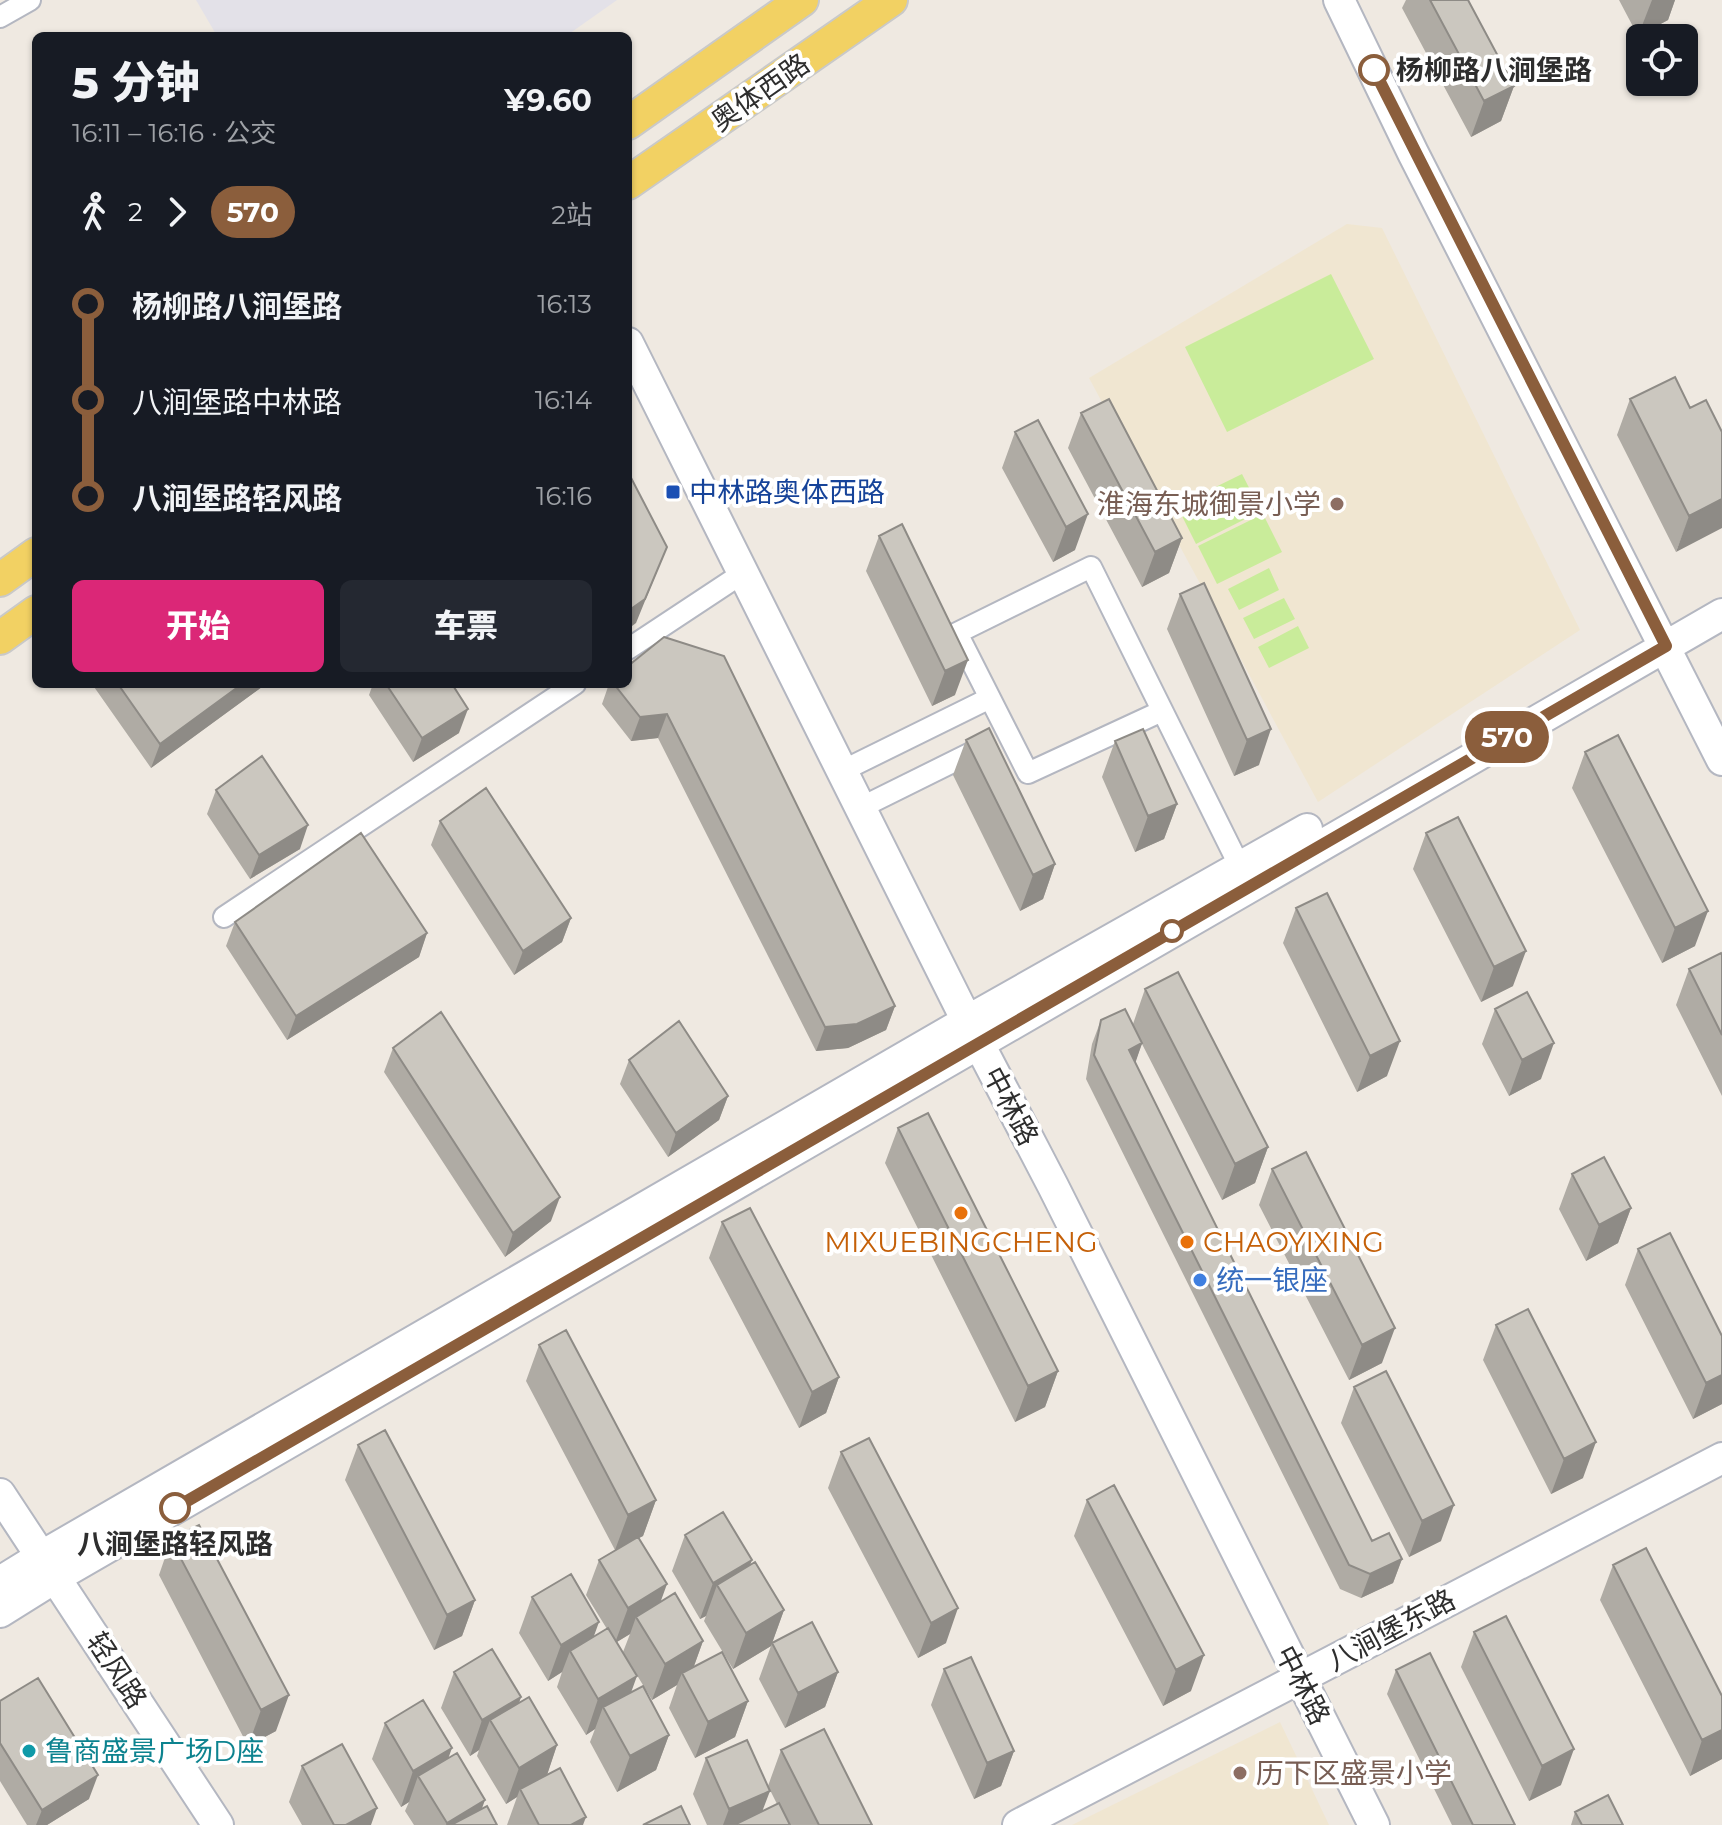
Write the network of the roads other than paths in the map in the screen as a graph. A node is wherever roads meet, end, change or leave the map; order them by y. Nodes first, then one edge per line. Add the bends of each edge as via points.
1 (30, 0) edge
2 (802, 0) edge
3 (891, 0) edge
4 (1339, 0) edge
5 (0, 17) edge
6 (632, 120) edge
7 (632, 180) edge
8 (632, 351) edge
9 (32, 557) edge
10 (743, 573) junction
11 (0, 580) edge
12 (1722, 592) edge
13 (1722, 614) edge
14 (32, 615) edge
15 (0, 638) edge
16 (1661, 638) junction
17 (632, 646) edge
18 (569, 688) edge
19 (990, 698) junction
20 (1162, 711) junction
21 (1008, 734) junction
22 (1722, 760) edge
23 (842, 771) junction
24 (860, 808) junction
25 (1240, 867) junction
26 (224, 917) dead end
27 (972, 1032) junction
28 (1722, 1458) edge
29 (0, 1494) edge
30 (49, 1566) junction
31 (0, 1582) edge
32 (0, 1612) edge
33 (1299, 1678) junction
34 (218, 1825) edge
35 (1018, 1825) edge
36 (1374, 1825) edge

1 - 5 street
2 - 6 main road, 奥体西路
3 - 7 main road, 奥体西路
4 - 16 street
8 - 10 street, 中林路
9 - 11 main road
10 - 17 street
10 - 23 street, 中林路
12 - 16 street
13 - 16 street
14 - 15 main road
16 - 22 street
16 - 25 street
16 - 27 street
18 - 26 street
19 - 20 street via 957,633 1091,567
19 - 21 street
19 - 23 street
20 - 21 street via 1028,773
20 - 25 street
21 - 24 street
23 - 24 street, 中林路
24 - 27 street, 中林路
25 - 27 street
27 - 30 street
27 - 33 street, 中林路
28 - 33 street, 八涧堡东路
29 - 30 street, 轻风路
30 - 31 street
30 - 32 street
30 - 34 street, 轻风路
33 - 35 street, 八涧堡东路
33 - 36 street, 中林路

